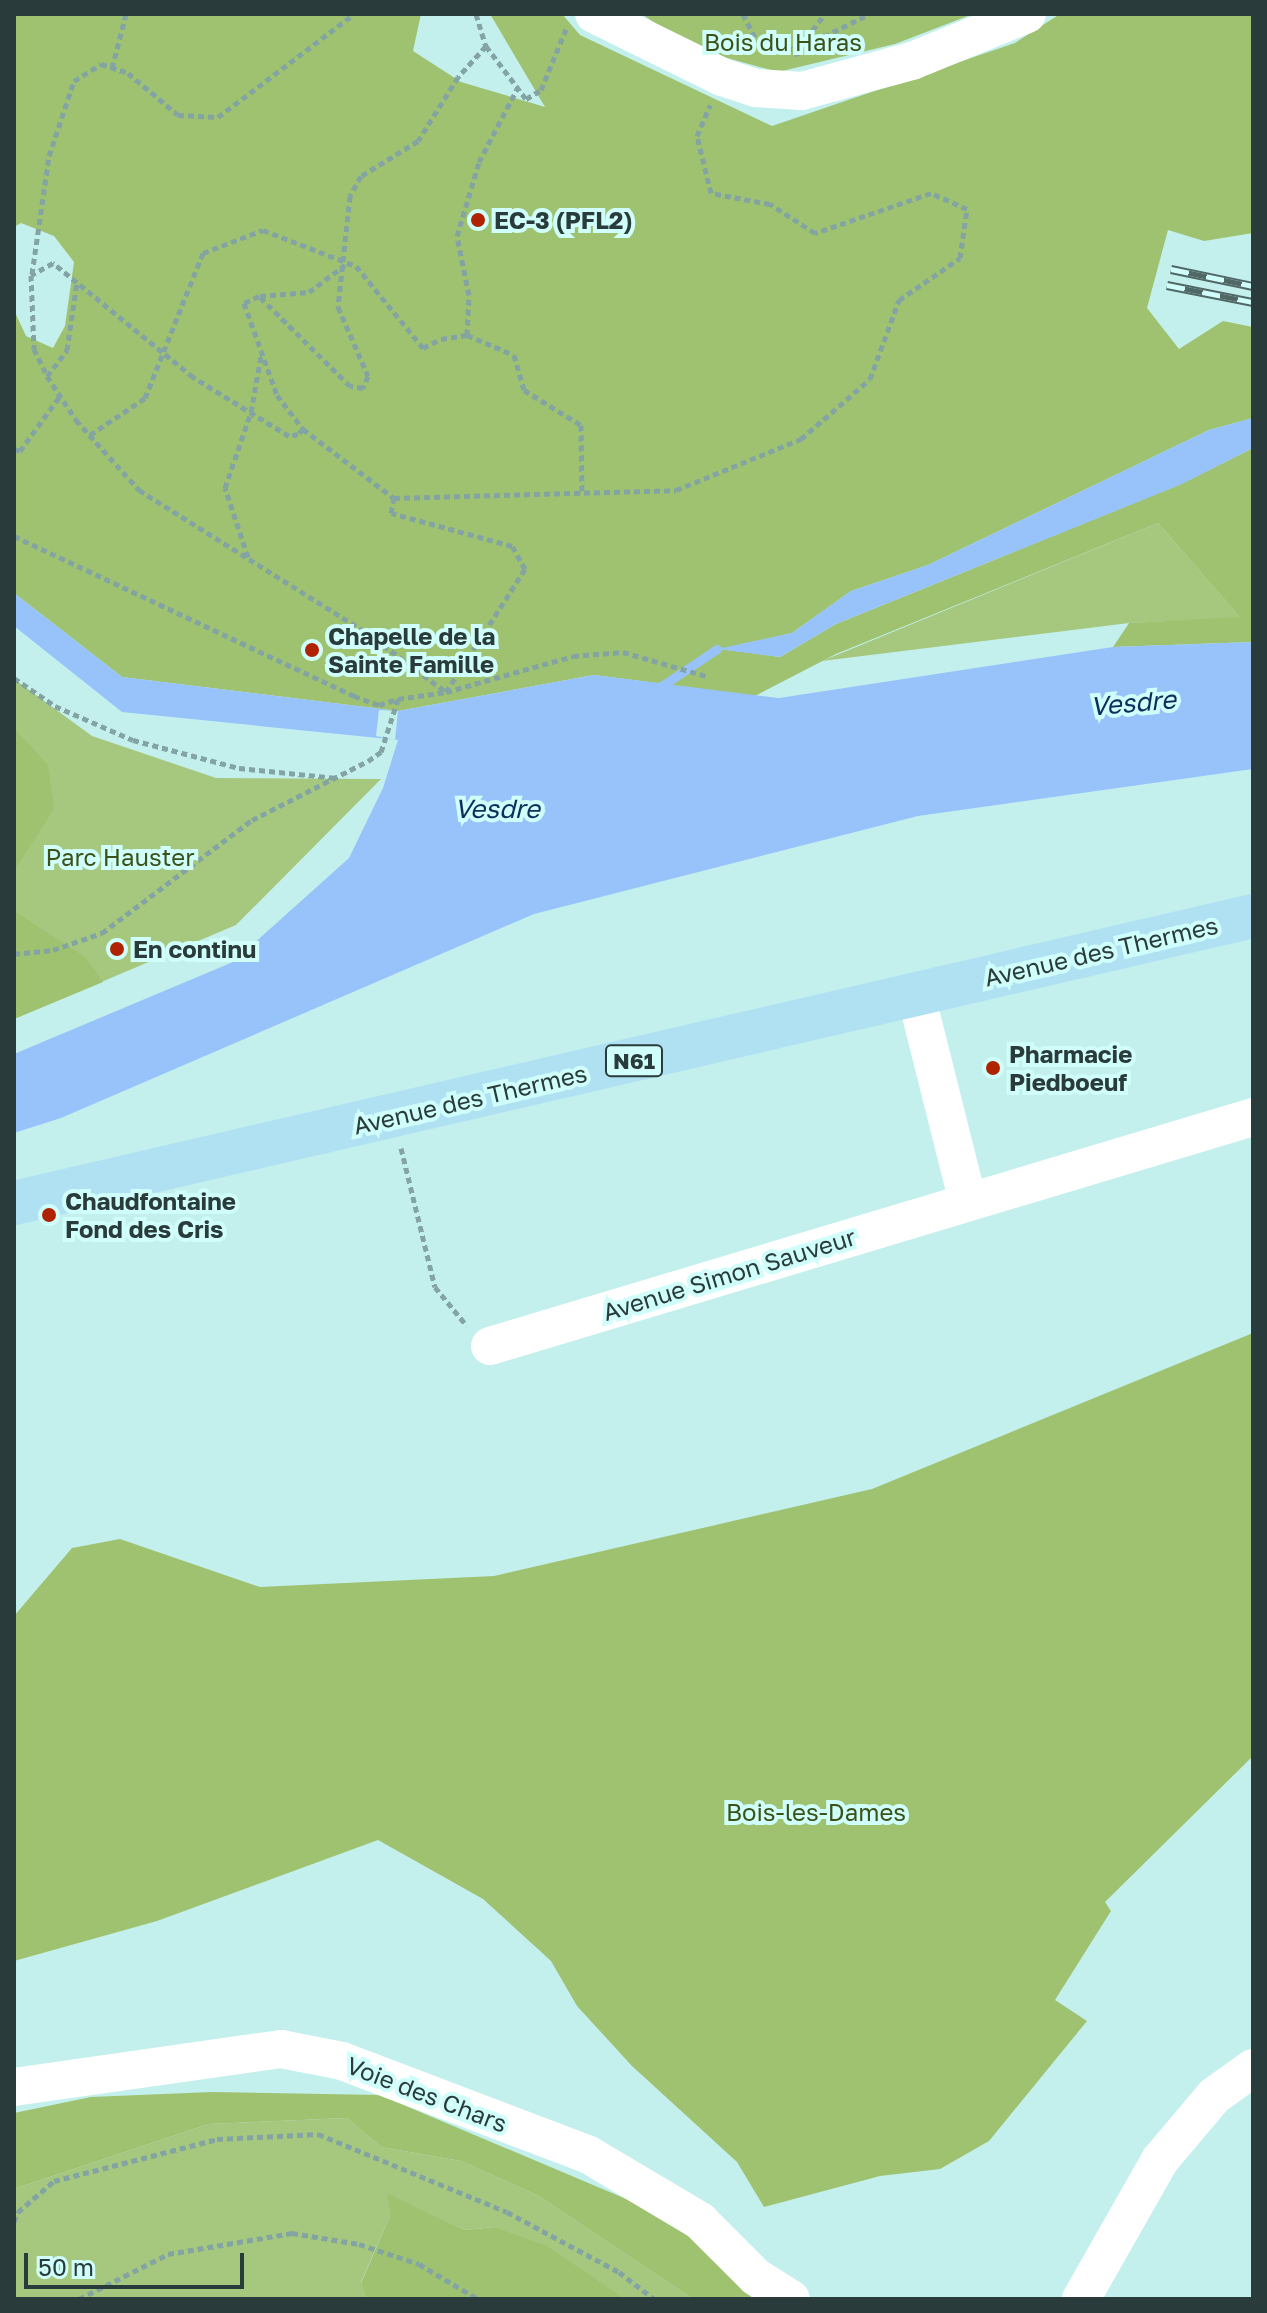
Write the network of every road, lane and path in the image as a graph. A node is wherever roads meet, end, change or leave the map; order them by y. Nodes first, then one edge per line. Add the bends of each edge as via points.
1 (126, 14) edge
2 (354, 14) edge
3 (476, 14) edge
4 (572, 14) edge
5 (594, 14) edge
6 (743, 14) edge
7 (825, 14) edge
8 (869, 14) edge
9 (1027, 14) edge
10 (486, 46) junction
11 (797, 50) junction
12 (112, 68) junction
13 (722, 77) junction
14 (517, 89) junction
15 (802, 91) junction
16 (345, 265) junction
17 (31, 275) junction
18 (77, 282) junction
19 (259, 296) junction
20 (467, 335) junction
21 (166, 355) junction
22 (261, 355) junction
23 (47, 376) junction
24 (60, 396) junction
25 (251, 412) junction
26 (303, 429) junction
27 (90, 435) junction
28 (14, 449) edge
29 (582, 493) junction
30 (394, 498) junction
31 (16, 534) edge
32 (249, 559) junction
33 (706, 676) dead end
34 (14, 678) edge
35 (446, 692) junction
36 (398, 699) junction
37 (337, 778) junction
38 (1253, 916) edge
39 (14, 954) edge
40 (916, 995) junction
41 (394, 1116) junction
42 (1253, 1117) edge
43 (968, 1202) junction
44 (14, 1203) edge
45 (490, 1346) joint
46 (1253, 2068) edge
47 (14, 2087) edge
48 (14, 2222) edge
49 (79, 2299) edge
50 (478, 2299) edge
51 (654, 2299) edge
52 (791, 2299) edge
53 (1081, 2299) edge

1 - 12 path
2 - 12 path via 218,117 178,115 128,73
3 - 10 path
4 - 14 path via 541,90 526,99
5 - 13 street
6 - 11 path via 757,41
7 - 11 path
8 - 11 path
9 - 15 street via 912,61
10 - 14 path
10 - 16 path via 458,77 418,141 361,176 350,196
11 - 15 path
12 - 17 path via 101,64 74,81 49,156
13 - 15 street via 756,88
13 - 29 path via 697,136 711,193 770,204 815,233 931,193 967,209 960,258 899,300 870,379 801,439 676,490
14 - 20 path via 479,162 457,236 469,295
16 - 19 path via 309,292
16 - 19 path via 338,307 368,376 363,388 350,386
16 - 20 path via 356,266 423,348
16 - 21 path via 263,230 203,253
17 - 18 path via 53,263
17 - 23 path via 34,349
18 - 21 path
18 - 23 path via 67,350
19 - 22 path via 244,303
20 - 29 path via 514,355 524,390 581,425
21 - 25 path
21 - 27 path via 145,398
22 - 25 path
22 - 26 path via 277,395
23 - 24 path
24 - 27 path
24 - 28 path via 20,451
25 - 26 path via 289,436
25 - 32 path via 225,488
26 - 30 path
27 - 32 path via 139,490
29 - 30 path
30 - 35 path via 391,513 512,546 525,569
31 - 36 path via 354,696 379,705
32 - 35 path via 367,633
33 - 35 path via 623,652 573,656
34 - 37 path via 55,706 133,740 239,768
35 - 36 path
36 - 37 path via 381,752
37 - 39 path via 252,820 102,933 53,950
38 - 40 main road, Avenue des Thermes / N61
40 - 41 main road, Avenue des Thermes / N61
40 - 43 street
41 - 44 main road, Avenue des Thermes / N61
41 - 45 path via 435,1287 451,1311
42 - 43 street, Avenue Simon Sauveur
43 - 45 street, Avenue Simon Sauveur
46 - 53 street via 1214,2096 1160,2160
47 - 52 street, Voie des Chars via 281,2049 342,2061 589,2155 700,2221 756,2277
48 - 51 path via 18,2212 54,2181 217,2139 318,2134 507,2212 619,2272
49 - 50 path via 168,2254 292,2233 359,2244 419,2264

